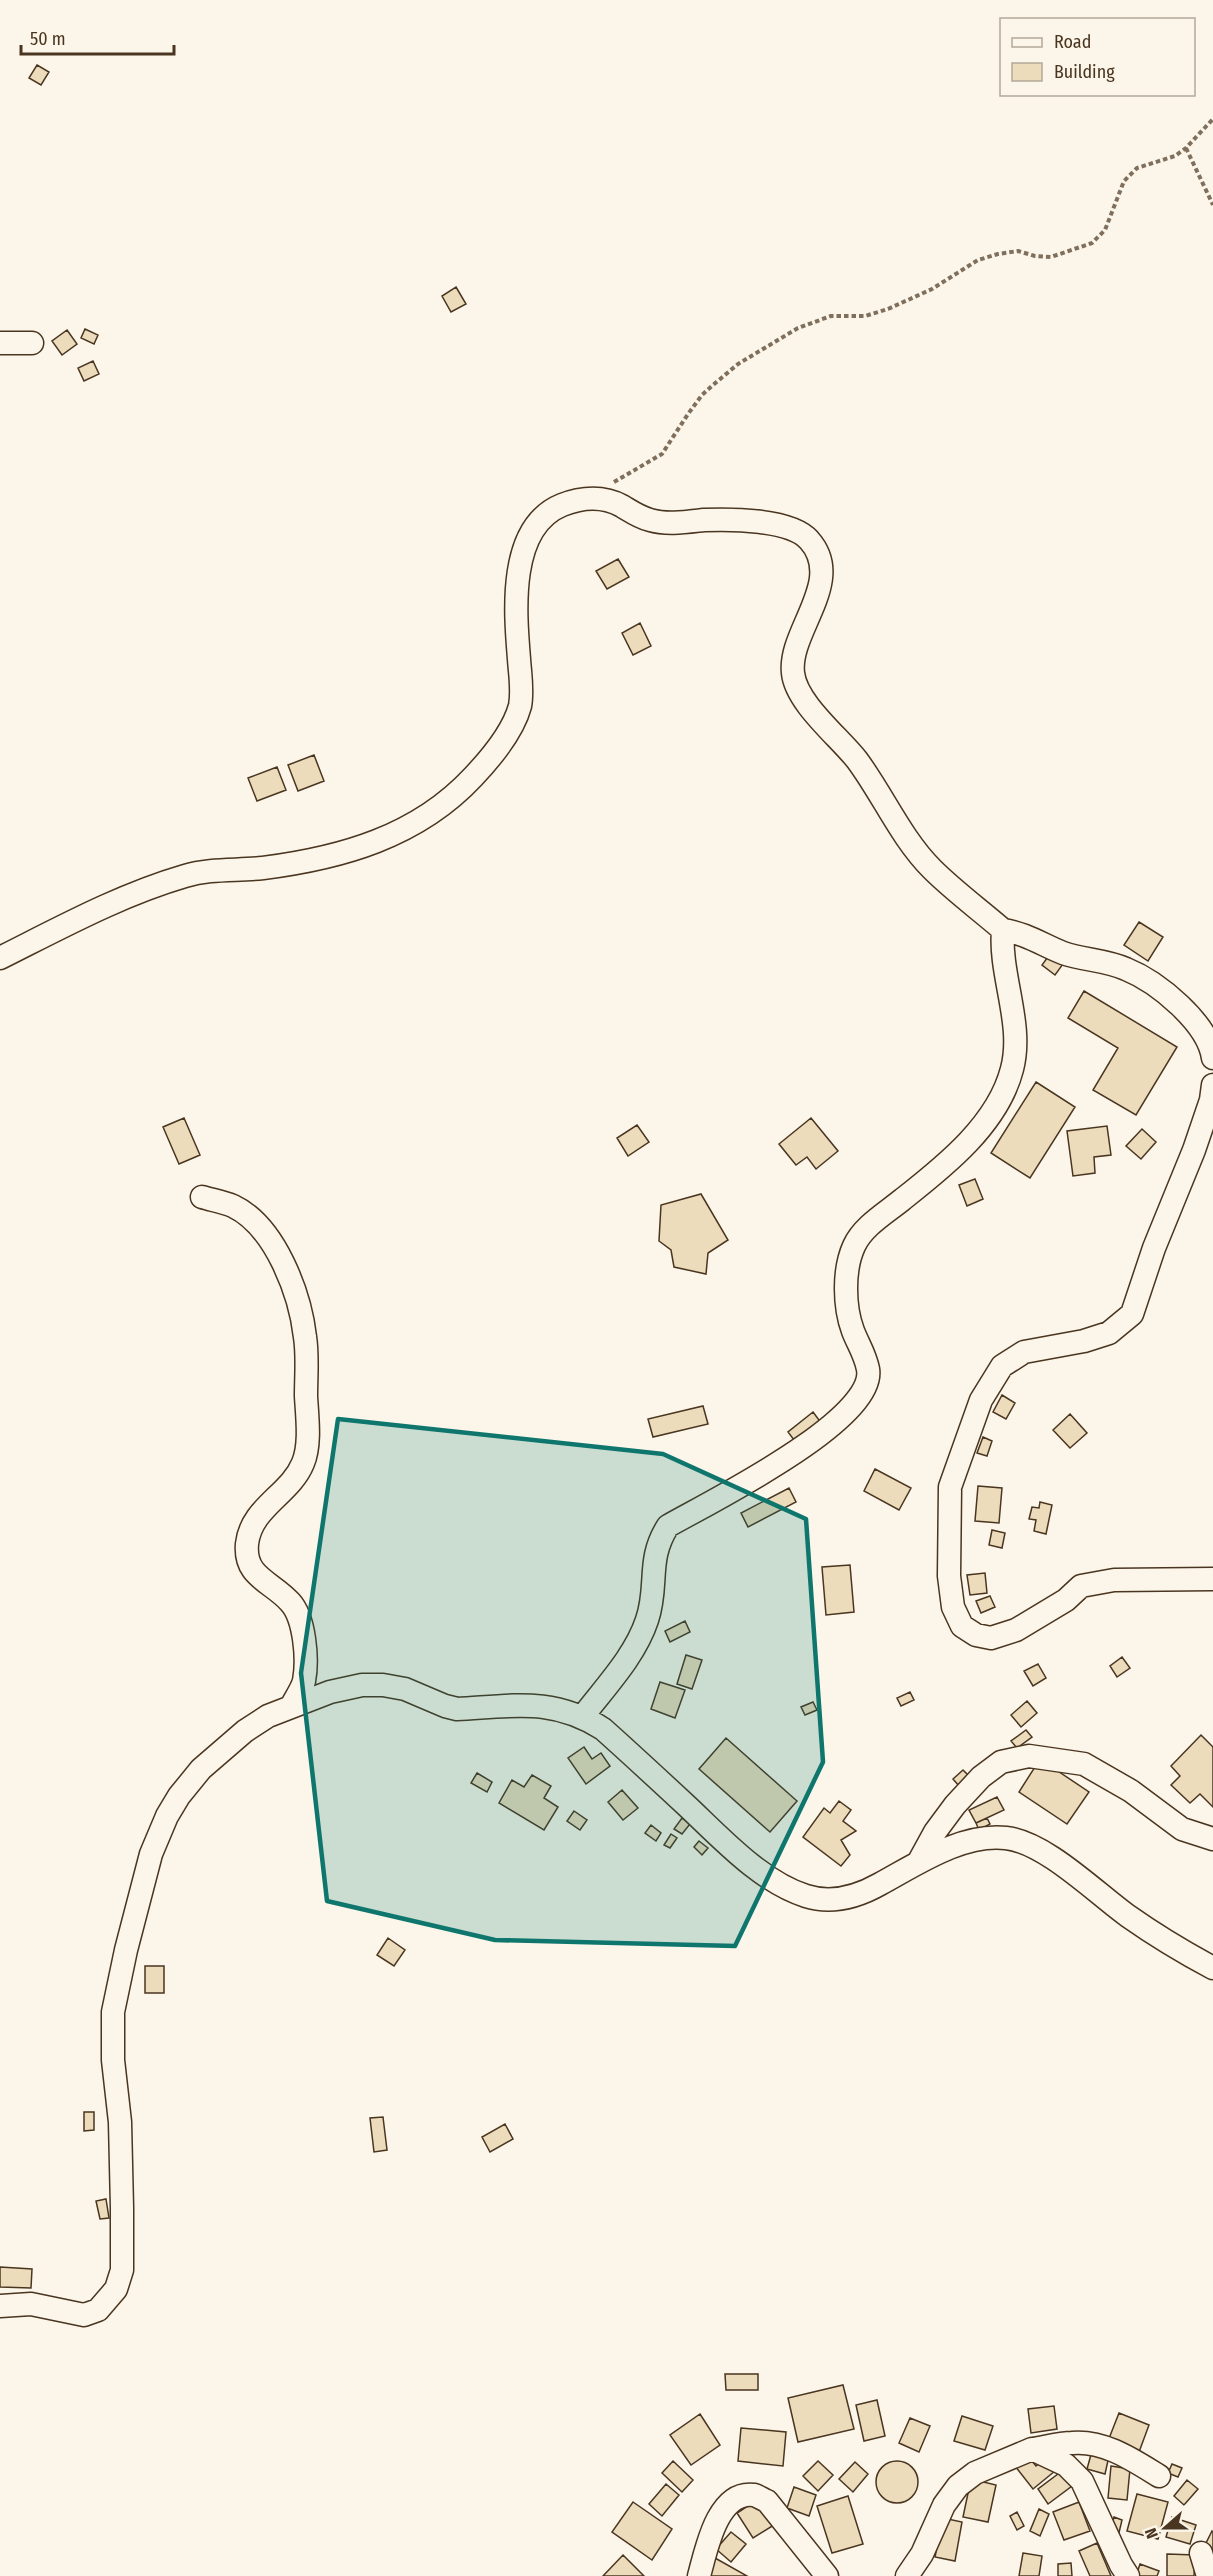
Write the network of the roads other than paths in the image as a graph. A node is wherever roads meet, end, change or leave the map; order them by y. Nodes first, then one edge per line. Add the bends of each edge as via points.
1 (0, 343) edge
2 (32, 343) dead end
3 (1003, 930) junction
4 (0, 958) edge
5 (1213, 1058) edge
6 (1213, 1085) edge
7 (202, 1197) dead end
8 (1213, 1579) edge
9 (292, 1705) junction
10 (583, 1716) junction
11 (1213, 1839) edge
12 (918, 1863) junction
13 (1213, 1968) edge
14 (0, 2306) edge
15 (1032, 2449) junction
16 (1159, 2476) dead end
17 (1201, 2553) dead end
18 (699, 2576) edge
19 (827, 2576) edge
20 (907, 2576) edge
21 (1128, 2576) edge
22 (1208, 2576) edge

1 - 2 street
3 - 4 street via 931,868 896,823 857,760 802,696 793,675 795,651 820,586 816,550 807,537 789,527 750,521 656,522 599,498 562,505 543,517 526,539 520,566 517,621 520,704 504,738 453,796 407,827 361,849 260,868 188,875 105,906
3 - 5 street via 1065,953 1127,969 1175,1000 1202,1030
3 - 10 street via 1014,1029 1012,1068 1000,1098 977,1132 936,1172 864,1230 854,1246 847,1305 868,1372 864,1392 805,1447 668,1526 658,1541 653,1561 654,1593 637,1644
6 - 8 street via 1194,1150 1132,1314 1109,1333 1024,1352 1002,1365 981,1400 950,1487 949,1576 953,1607 962,1626 991,1638 1016,1630 1066,1600 1081,1586 1114,1581
7 - 9 street via 233,1207 256,1222 291,1280 305,1337 304,1462 294,1479 256,1519 247,1559 255,1573 292,1603 303,1632 303,1683
9 - 10 street via 330,1692 383,1685 458,1709 551,1706
9 - 14 street via 245,1731 201,1769 167,1816 151,1854 113,2012 122,2208 122,2270 116,2289 98,2310 84,2315 31,2304
10 - 12 street via 603,1729 719,1837 770,1878 807,1897 854,1897
11 - 12 street via 1182,1829 1131,1791 1084,1764 1029,1756 1001,1762 981,1777 935,1832
12 - 13 street via 985,1838 1007,1838 1029,1845 1079,1876 1156,1935
15 - 16 street via 1072,2442 1102,2446
15 - 20 street via 975,2473 958,2486
15 - 21 street via 1066,2465 1082,2481
17 - 22 street
18 - 19 street via 714,2525 725,2507 738,2498 754,2495 767,2501

